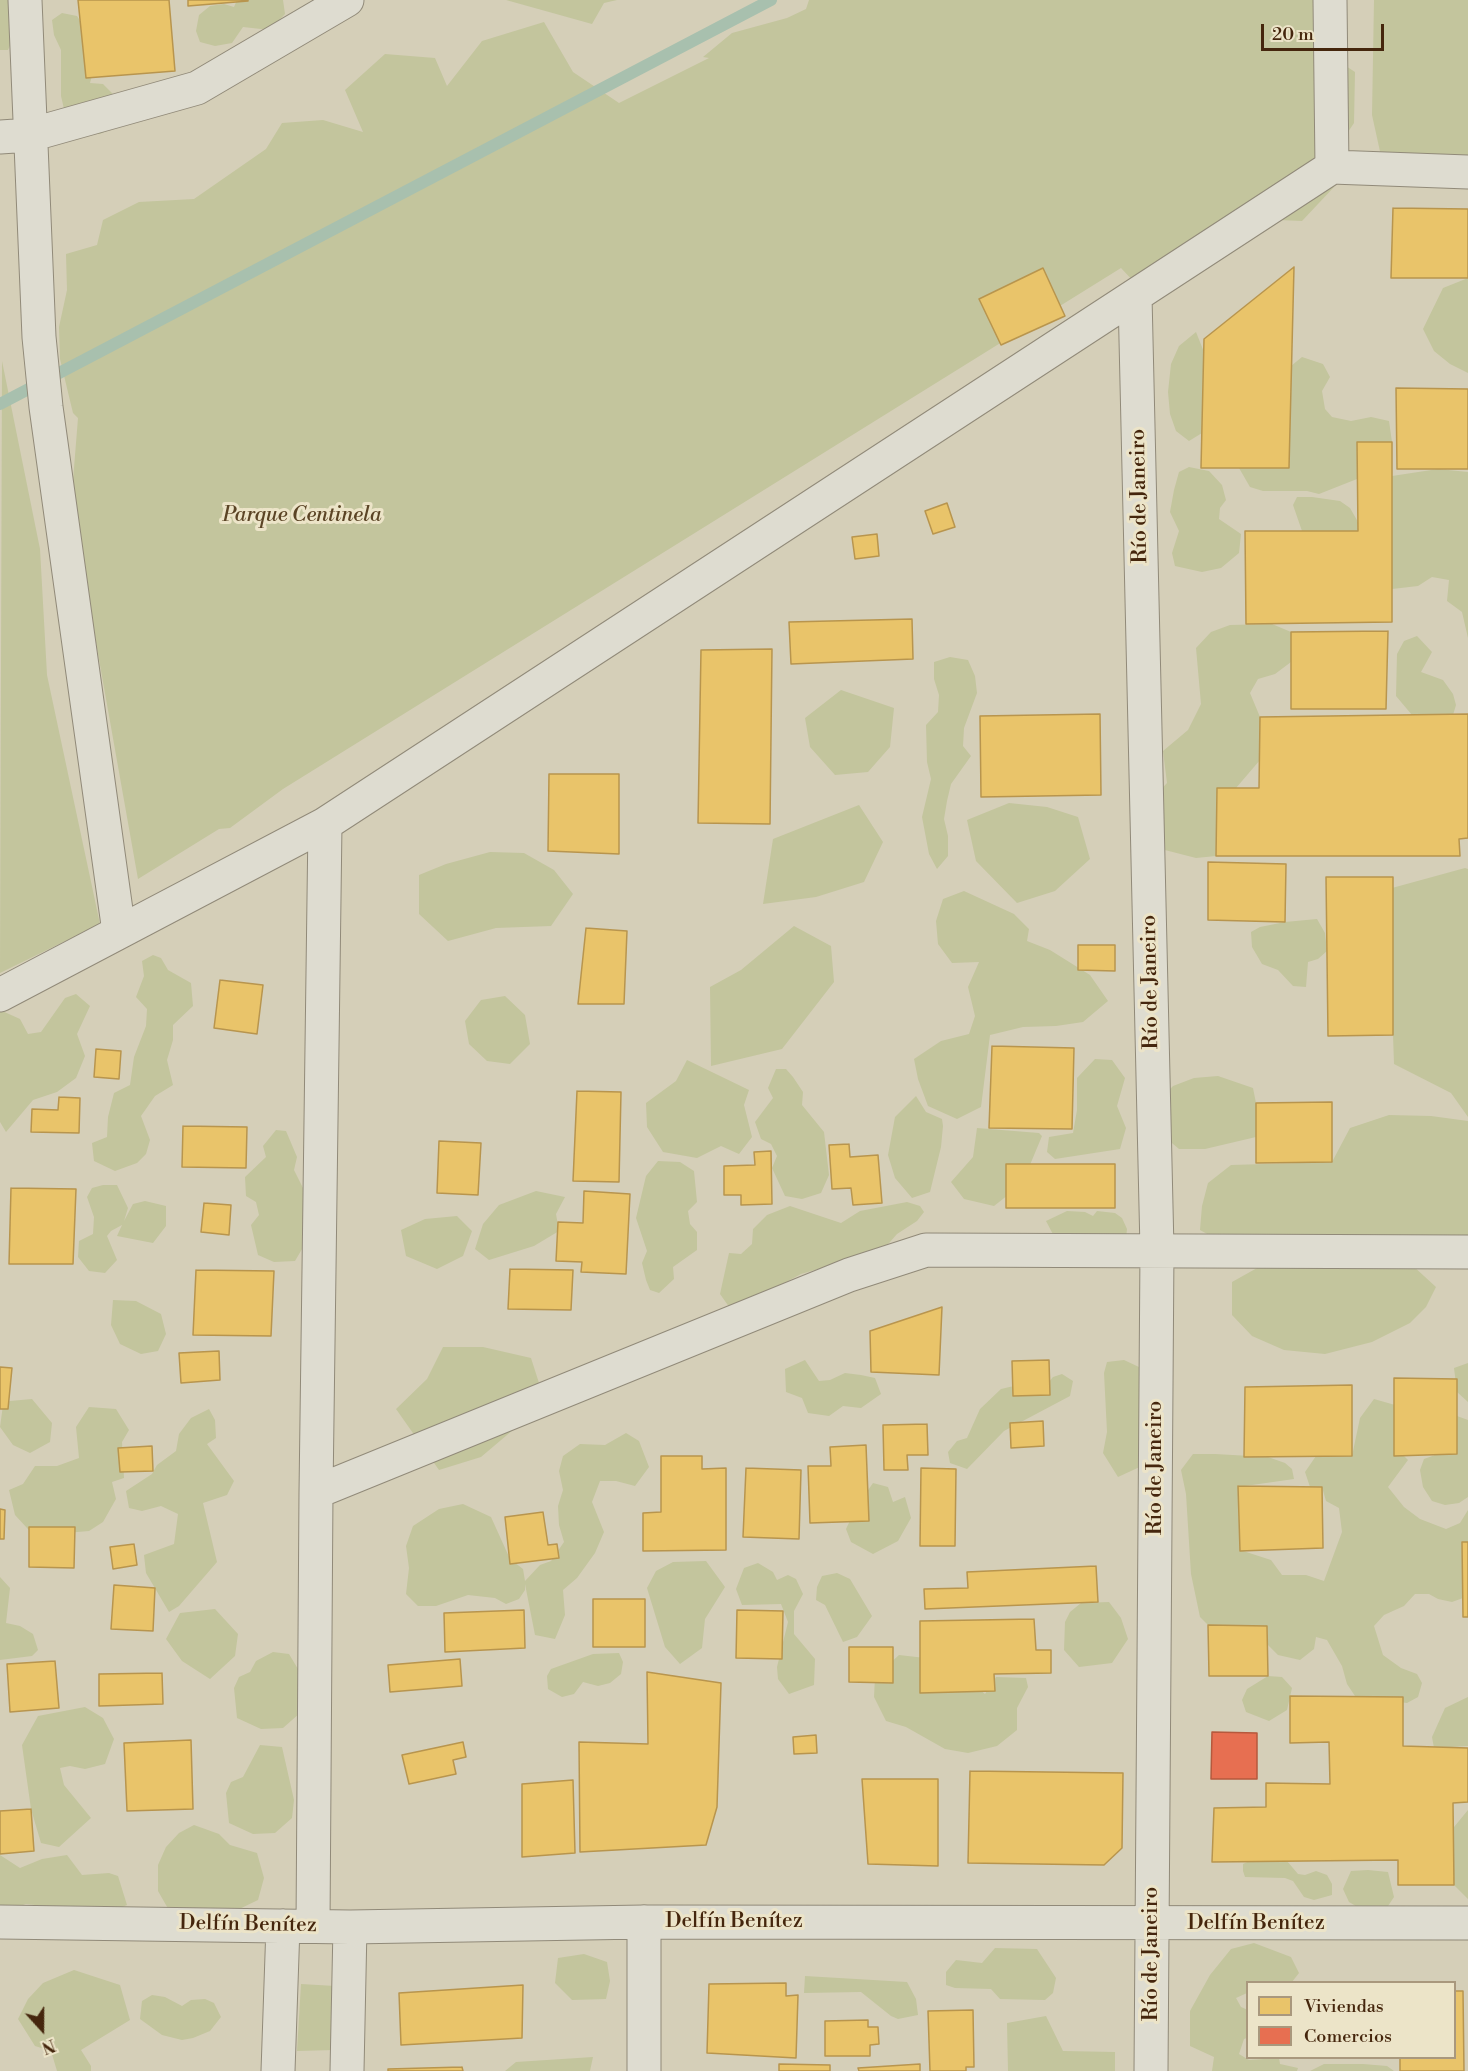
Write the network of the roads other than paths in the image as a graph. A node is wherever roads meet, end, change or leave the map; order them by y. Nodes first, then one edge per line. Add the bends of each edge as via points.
1 (25, 0) edge
2 (347, 0) edge
3 (1330, 0) edge
4 (15, 136) edge
5 (1332, 168) junction
6 (1468, 172) edge
7 (1136, 296) junction
8 (326, 824) junction
9 (119, 932) junction
10 (0, 995) edge
11 (1157, 1249) junction
12 (1468, 1252) edge
13 (316, 1492) junction
14 (0, 1922) edge
15 (644, 1922) junction
16 (1468, 1923) edge
17 (1152, 1924) junction
18 (298, 1926) junction
19 (350, 1927) junction
20 (278, 2071) edge
21 (346, 2071) edge
22 (644, 2071) edge
23 (1151, 2071) edge

1 - 4 street
2 - 4 street via 198,88
3 - 5 street
4 - 9 street via 46,407
5 - 6 street
5 - 7 street
7 - 8 street
7 - 11 street, Río de Janeiro
8 - 9 street
8 - 13 street
9 - 10 street
11 - 12 street
11 - 13 street via 926,1250 849,1275
11 - 17 street, Río de Janeiro
13 - 18 street
14 - 18 street, Delfín Benítez
15 - 17 street, Delfín Benítez
15 - 19 street, Delfín Benítez
15 - 22 street
16 - 17 street, Delfín Benítez
17 - 23 street, Río de Janeiro
18 - 19 street, Delfín Benítez
18 - 20 street
19 - 21 street

